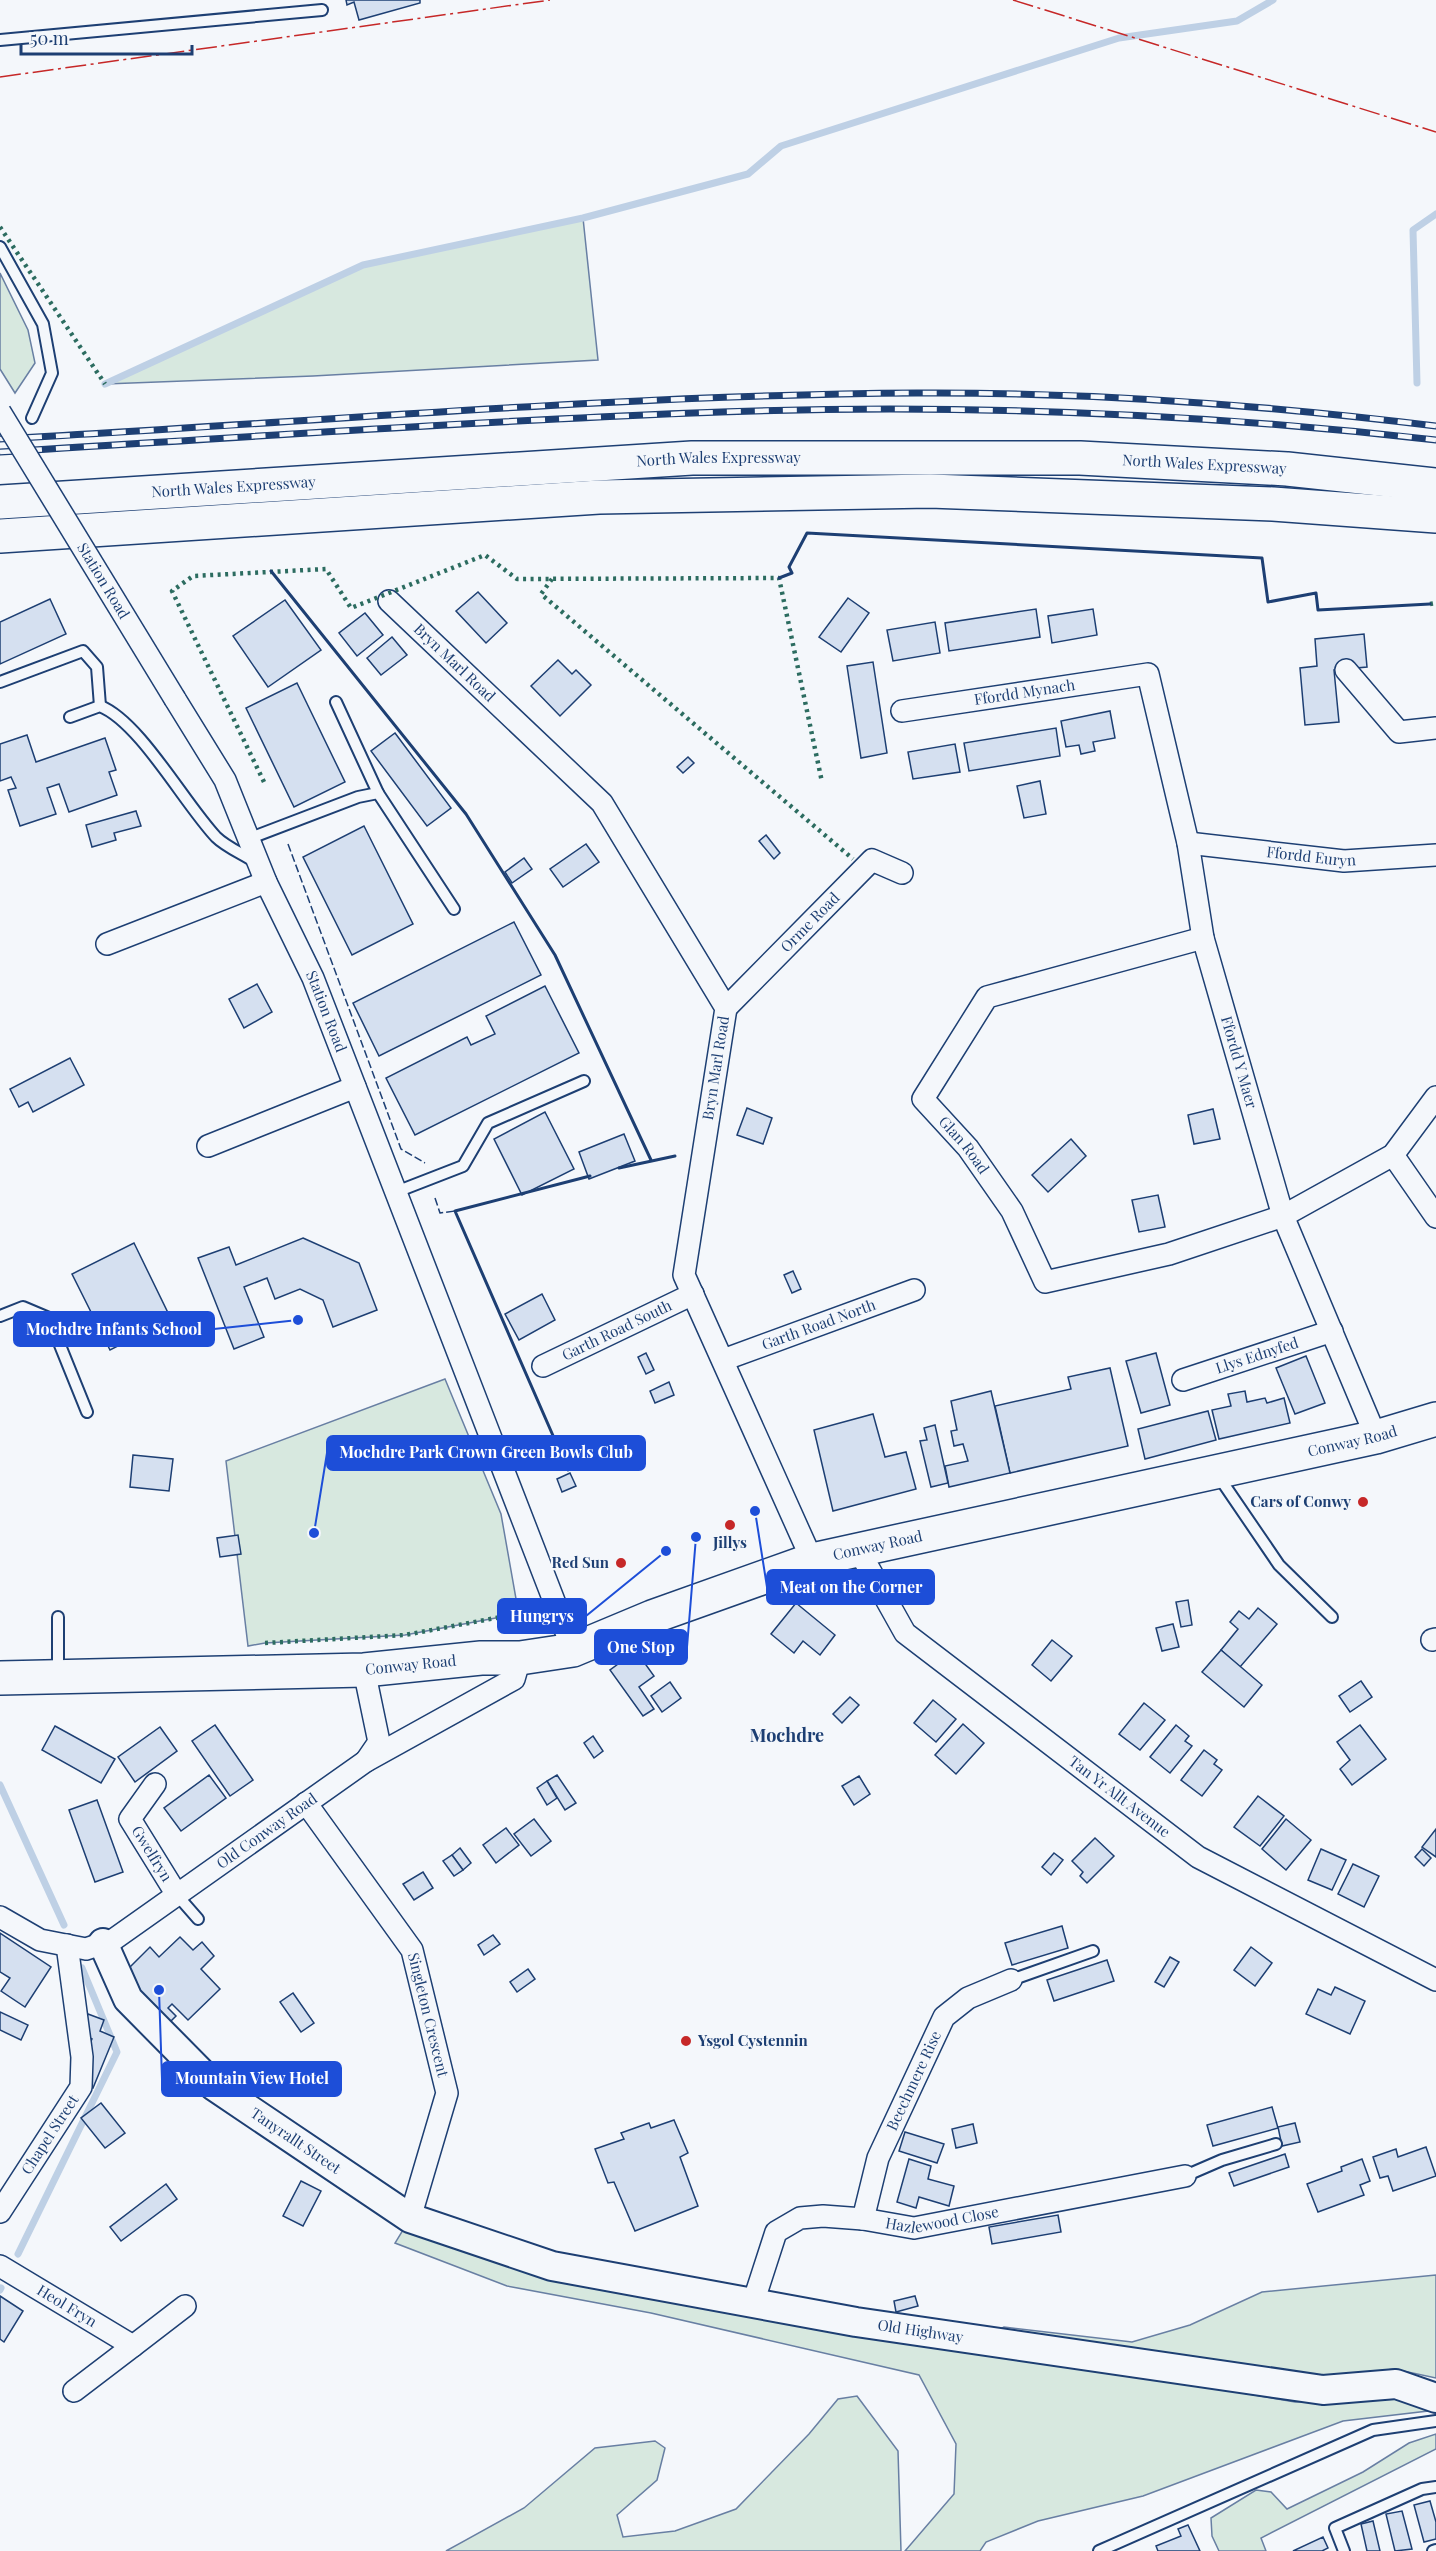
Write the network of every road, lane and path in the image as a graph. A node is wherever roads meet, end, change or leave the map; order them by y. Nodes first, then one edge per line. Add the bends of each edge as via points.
1 (322, 10) dead end
2 (0, 40) edge
3 (0, 247) edge
4 (0, 412) edge
5 (32, 418) dead end
6 (1436, 485) edge
7 (0, 502) edge
8 (1436, 516) edge
9 (0, 536) edge
10 (389, 601) dead end
11 (1346, 669) dead end
12 (1148, 674) joint
13 (0, 682) edge
14 (336, 702) dead end
15 (100, 706) junction
16 (902, 711) dead end
17 (70, 717) dead end
18 (1436, 728) edge
19 (378, 793) junction
20 (248, 839) junction
21 (1188, 843) junction
22 (1436, 855) edge
23 (262, 873) junction
24 (902, 873) dead end
25 (454, 909) dead end
26 (1203, 938) junction
27 (106, 944) dead end
28 (726, 1008) junction
29 (584, 1081) dead end
30 (355, 1087) junction
31 (1436, 1097) edge
32 (208, 1146) dead end
33 (1394, 1155) junction
34 (396, 1192) junction
35 (1283, 1215) junction
36 (1436, 1217) edge
37 (914, 1290) dead end
38 (693, 1294) junction
39 (0, 1316) edge
40 (1332, 1331) junction
41 (723, 1360) junction
42 (543, 1366) dead end
43 (1183, 1380) dead end
44 (87, 1412) dead end
45 (1436, 1419) edge
46 (1376, 1437) junction
47 (1215, 1472) junction
48 (858, 1549) junction
49 (812, 1560) junction
50 (58, 1617) dead end
51 (1332, 1617) dead end
52 (573, 1650) junction
53 (520, 1658) junction
54 (364, 1670) junction
55 (58, 1677) junction
56 (0, 1678) edge
57 (366, 1761) junction
58 (155, 1784) dead end
59 (306, 1803) junction
60 (177, 1895) junction
61 (0, 1917) edge
62 (198, 1919) dead end
63 (103, 1943) junction
64 (67, 1945) junction
65 (1093, 1951) dead end
66 (1011, 1980) joint
67 (1436, 1980) edge
68 (1276, 2144) dead end
69 (1185, 2176) joint
70 (0, 2212) edge
71 (410, 2218) junction
72 (863, 2219) junction
73 (0, 2266) edge
74 (753, 2303) junction
75 (185, 2306) dead end
76 (133, 2346) junction
77 (74, 2391) dead end
78 (1436, 2398) edge
79 (1436, 2421) edge
80 (1436, 2487) edge
81 (1099, 2551) edge
82 (1344, 2551) edge

1 - 2 lane
3 - 5 lane via 43,324 49,353 52,373
4 - 20 street, Station Road, bridge via 225,780
6 - 7 main road, North Wales Expressway via 1287,469 1080,458 692,458
8 - 9 main road via 1273,504 930,491 600,497
10 - 28 street, Bryn Marl Road via 602,802
11 - 18 street via 1399,732
12 - 16 street, Ffordd Mynach
12 - 21 street, Ffordd Y Maer
13 - 15 lane via 83,651 97,666
14 - 19 lane
15 - 17 lane
15 - 23 lane via 114,711 142,741 218,839
19 - 20 lane
19 - 25 lane
20 - 23 street, Station Road
21 - 22 street, Ffordd Euryn via 1344,861
21 - 26 street, Ffordd Y Maer
23 - 27 street
23 - 30 street, Station Road via 313,978
24 - 28 street, Orme Road via 872,860
26 - 35 street, Ffordd Y Maer
26 - 35 street, Glan Road via 987,997 923,1099 968,1148 1012,1211 1045,1282 1169,1254
28 - 38 street, Bryn Marl Road via 684,1275
29 - 34 lane via 488,1124 463,1166
30 - 32 street
30 - 34 street, Station Road
31 - 33 street
33 - 35 street
33 - 36 street
34 - 52 street, Station Road
35 - 40 street, Ffordd Y Maer
37 - 41 street, Garth Road North
38 - 41 street, Bryn Marl Road
38 - 42 street, Garth Road South
39 - 44 lane via 23,1307 49,1317
40 - 43 street, Llys Ednyfed
40 - 46 street, Ffordd Y Maer
41 - 49 street, Bryn Marl Road
45 - 46 main road, Conway Road
46 - 47 main road, Conway Road
47 - 48 main road, Conway Road
47 - 51 lane via 1279,1565
48 - 49 main road, Conway Road
48 - 67 street, Tan Yr Allt Avenue via 905,1633 1198,1857
49 - 52 main road, Conway Road via 652,1617
50 - 55 lane
52 - 53 main road, Conway Road
53 - 54 main road, Conway Road
53 - 57 street, Old Conway Road via 514,1679
54 - 55 main road, Conway Road
54 - 57 street via 379,1742
55 - 56 main road, Conway Road
57 - 59 street, Old Conway Road
58 - 60 street, Gwelfryn via 130,1819
59 - 60 street, Old Conway Road
59 - 71 street, Singleton Crescent via 412,1950 447,2093
60 - 62 lane
60 - 63 street, Old Conway Road
61 - 64 street, Old Conway Road via 40,1940
63 - 64 street, Old Conway Road via 87,1949
63 - 71 street, Tanyrallt Street via 128,1999 214,2086
64 - 70 street, Chapel Street via 82,2057 81,2087
65 - 66 lane
66 - 72 street, Beechmere Rise via 968,1998 944,2017 878,2158
68 - 69 lane
69 - 72 street, Hazlewood Close via 914,2228
71 - 74 street, Old Highway via 552,2266
72 - 74 street, Hazlewood Close via 800,2218 776,2232
73 - 76 street, Heol Fryn
74 - 78 street, Old Highway via 856,2322 1323,2390 1396,2384
75 - 76 street
76 - 77 street
79 - 81 lane via 1373,2430
80 - 82 lane via 1422,2489 1335,2528

